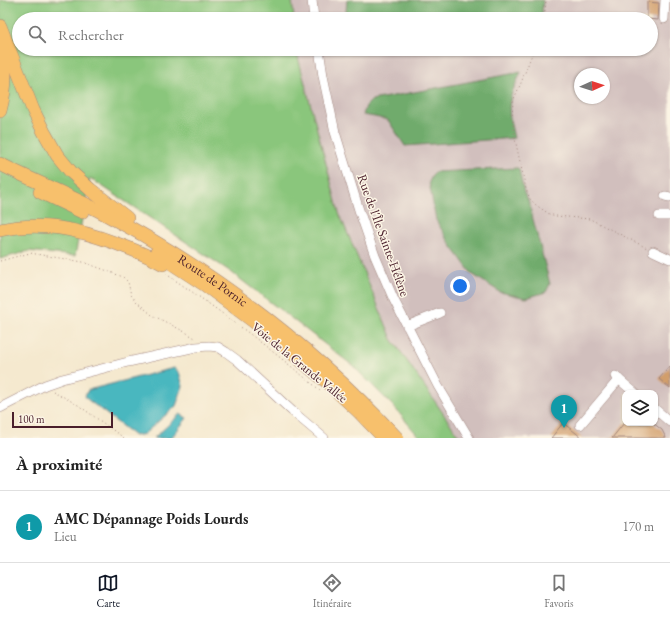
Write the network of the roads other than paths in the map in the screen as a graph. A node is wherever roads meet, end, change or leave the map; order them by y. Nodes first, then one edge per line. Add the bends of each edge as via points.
1 (312, 0) edge
2 (665, 0) edge
3 (313, 12) edge
4 (664, 19) dead end
5 (0, 26) edge
6 (0, 40) edge
7 (320, 56) edge
8 (0, 111) edge
9 (0, 159) edge
10 (0, 164) edge
11 (0, 173) edge
12 (62, 192) junction
13 (659, 216) dead end
14 (670, 216) edge
15 (0, 230) edge
16 (154, 242) junction
17 (653, 251) road end
18 (670, 259) edge
19 (205, 285) junction
20 (440, 313) dead end
21 (407, 326) junction
22 (631, 390) edge
23 (0, 408) edge
24 (658, 412) edge
25 (670, 422) edge
26 (580, 425) dead end
27 (324, 438) edge
28 (384, 438) edge
29 (397, 438) edge
30 (469, 438) edge

1 - 3 street
2 - 4 street
5 - 16 highway via 33,110 57,155 91,190 150,233
6 - 8 highway via 6,80
7 - 21 street, Rue de l'Île Sainte-Hélène via 335,132 359,210 391,294
9 - 12 highway
10 - 12 highway, Route de Pornic
11 - 19 highway, Route de Pornic via 136,240
12 - 16 highway, Route de Pornic
13 - 14 street
15 - 19 highway via 37,226 83,232 136,251 192,283
16 - 29 highway, Route de Pornic via 242,300 293,340 365,404
17 - 18 street
19 - 28 highway, Route de Pornic via 326,381
20 - 21 street
21 - 30 street, Rue de l'Île Sainte-Hélène
22 - 26 street via 616,377
23 - 27 street via 62,379 196,347 210,346 226,352 237,360
24 - 25 street

